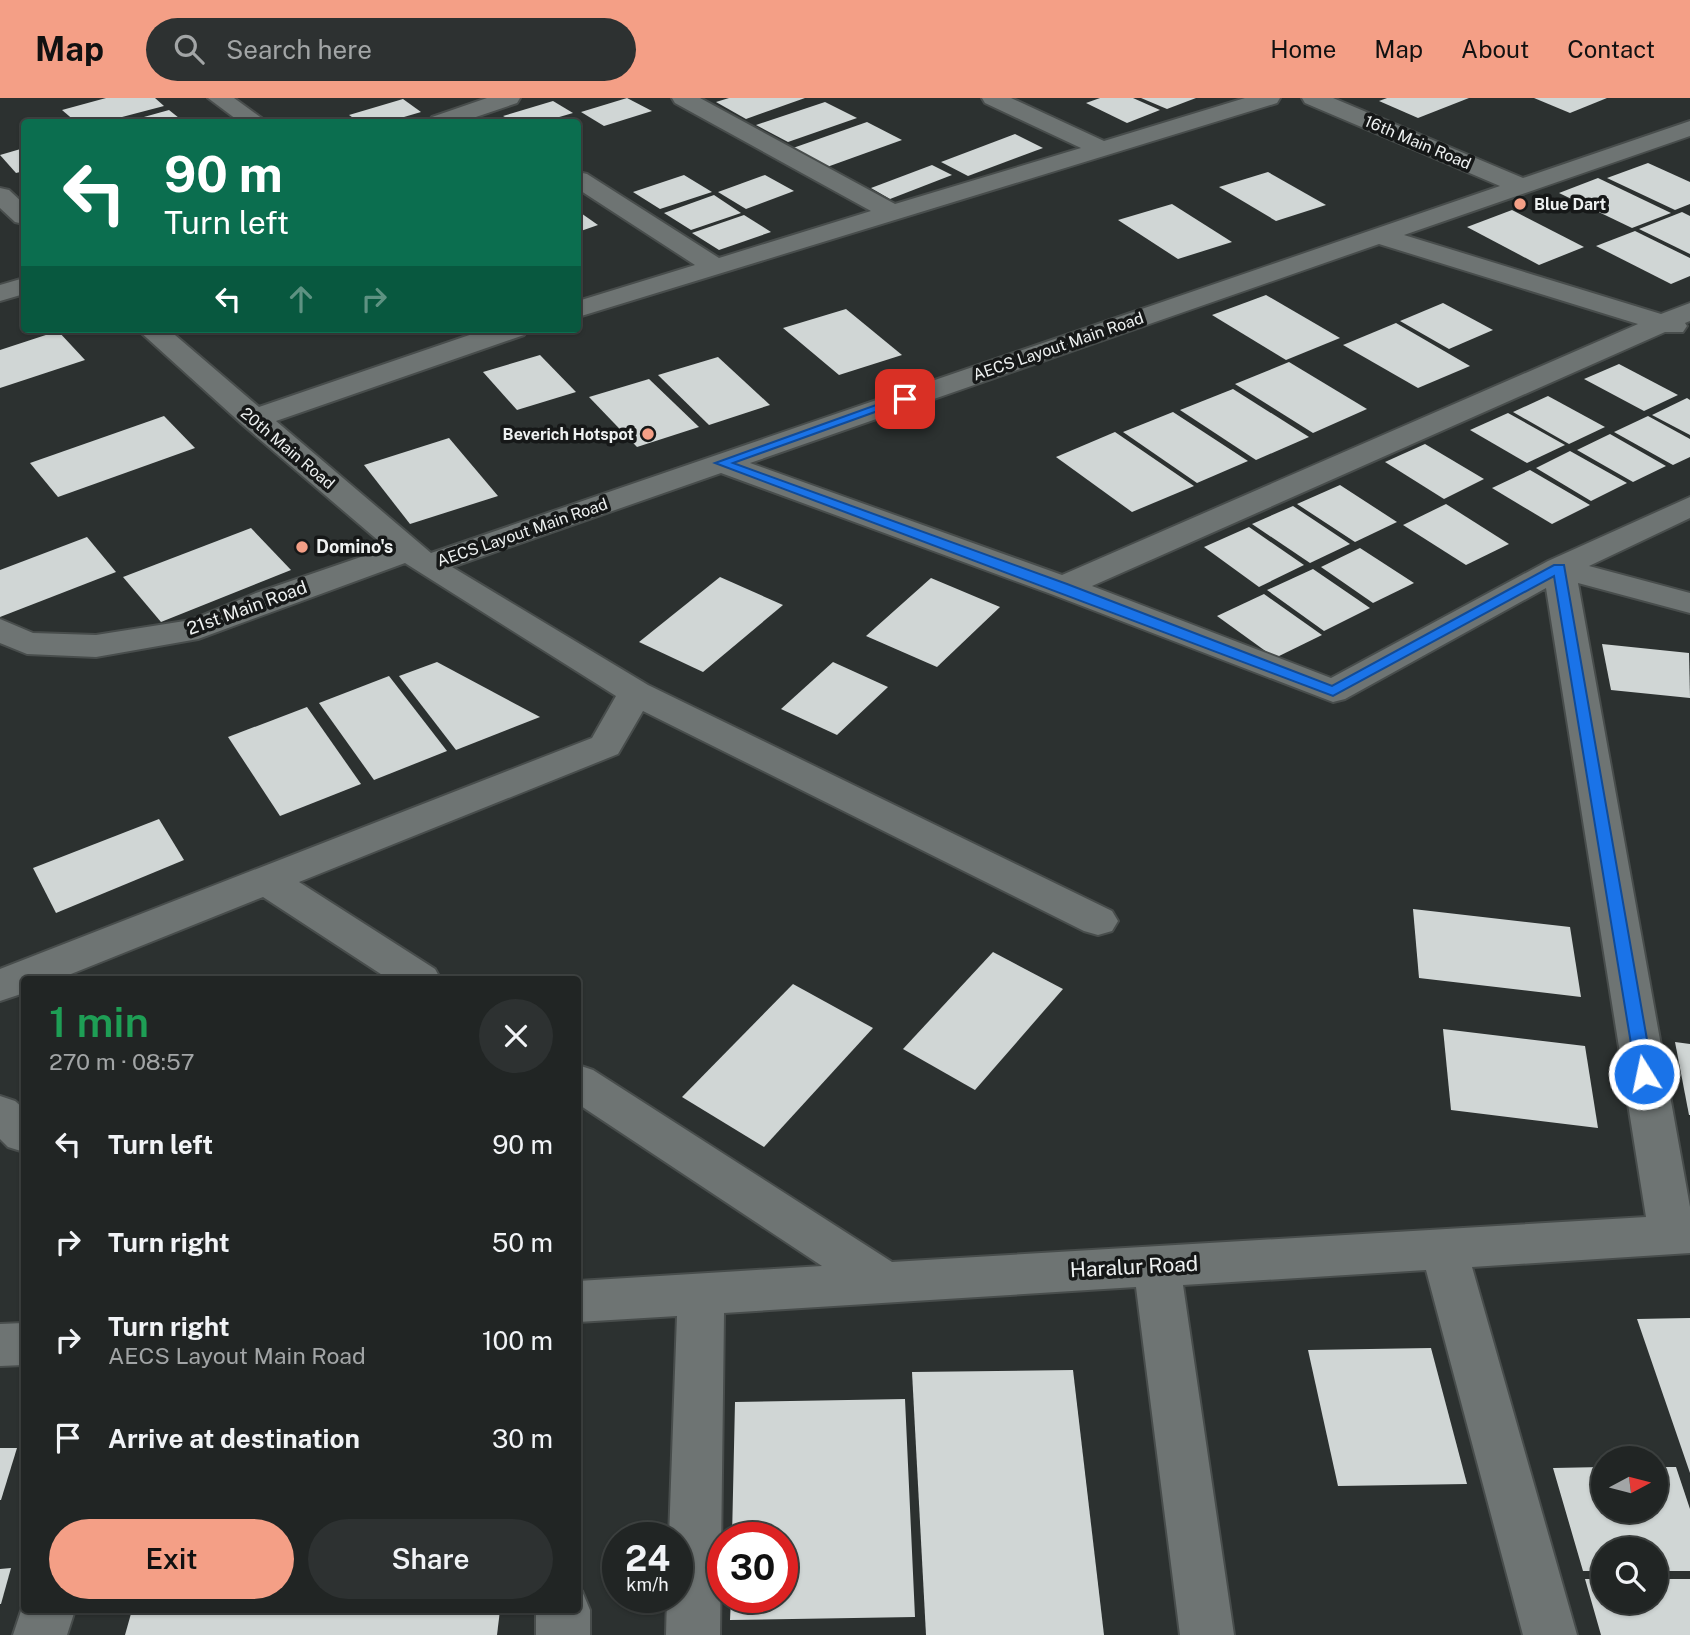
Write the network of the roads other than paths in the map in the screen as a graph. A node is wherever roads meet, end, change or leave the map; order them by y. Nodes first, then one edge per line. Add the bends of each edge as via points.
1 (219, 98) edge
2 (449, 98) edge
3 (509, 98) edge
4 (683, 98) edge
5 (993, 98) edge
6 (1269, 98) edge
7 (1312, 98) edge
8 (480, 117) edge
9 (250, 119) edge
10 (1690, 128) edge
11 (1102, 149) junction
12 (581, 181) edge
13 (1524, 187) junction
14 (0, 195) edge
15 (893, 213) junction
16 (21, 214) edge
17 (1377, 235) junction
18 (716, 267) junction
19 (21, 287) edge
20 (0, 293) edge
21 (581, 308) edge
22 (1690, 311) edge
23 (1676, 327) edge
24 (156, 333) edge
25 (502, 333) edge
26 (253, 419) junction
27 (722, 463) junction
28 (1690, 506) edge
29 (417, 558) junction
30 (1559, 568) junction
31 (1063, 587) junction
32 (1690, 603) edge
33 (0, 629) edge
34 (636, 693) junction
35 (268, 881) junction
36 (1098, 921) dead end
37 (26, 976) edge
38 (415, 976) edge
39 (21, 978) edge
40 (0, 986) edge
41 (581, 1084) edge
42 (0, 1113) edge
43 (21, 1131) edge
44 (1681, 1234) edge
45 (1444, 1249) junction
46 (1157, 1266) junction
47 (885, 1282) junction
48 (701, 1294) junction
49 (581, 1301) edge
50 (21, 1344) edge
51 (0, 1345) edge
52 (47, 1613) edge
53 (564, 1613) edge
54 (40, 1635) edge
55 (562, 1635) edge
56 (693, 1635) edge
57 (1207, 1635) edge
58 (1550, 1635) edge

1 - 9 street
2 - 8 street
3 - 8 street
4 - 15 street
5 - 11 street
6 - 11 street
7 - 13 street, 16th Main Road
10 - 13 street, AECS Layout Main Road
11 - 15 street
12 - 18 street
13 - 17 street, AECS Layout Main Road
14 - 16 street
15 - 18 street
17 - 23 street
17 - 27 street, AECS Layout Main Road
18 - 21 street
19 - 20 street
22 - 23 street
23 - 31 street
24 - 26 street, 20th Main Road
25 - 26 street
26 - 29 street, 20th Main Road
27 - 29 street, AECS Layout Main Road
27 - 31 street
28 - 30 street
29 - 33 street, 21st Main Road via 268,600 198,629 96,646 27,643
29 - 34 street, 20th Main Road
30 - 31 street via 1333,691
30 - 32 street
30 - 44 street
34 - 35 street via 606,746
34 - 36 street, 20th Main Road
35 - 37 street
35 - 38 street
39 - 40 street
41 - 47 street
42 - 43 street
44 - 45 street, Haralur Road
45 - 46 street, Haralur Road
45 - 58 street
46 - 47 street, Haralur Road
46 - 57 street
47 - 48 street, Haralur Road
48 - 49 street, Haralur Road
48 - 56 street
50 - 51 street
52 - 54 street
53 - 55 street

